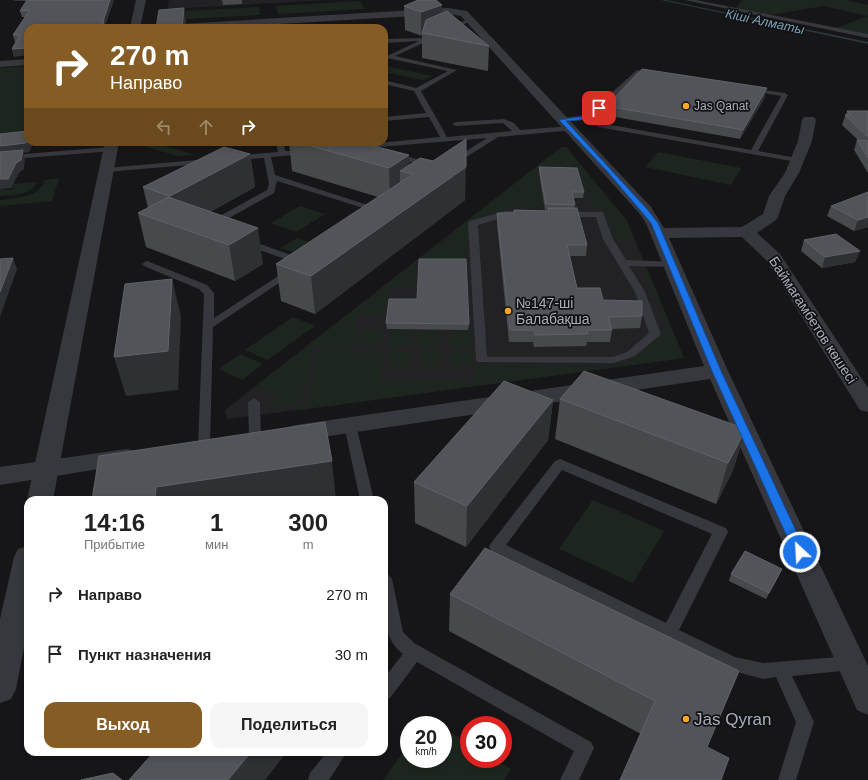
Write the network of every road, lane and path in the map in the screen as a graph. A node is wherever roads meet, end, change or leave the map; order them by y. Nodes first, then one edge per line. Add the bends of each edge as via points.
1 (141, 0) edge
2 (688, 0) edge
3 (470, 20) junction
4 (270, 22) junction
5 (136, 24) edge
6 (243, 24) edge
7 (265, 24) edge
8 (868, 36) edge
9 (431, 38) junction
10 (388, 41) edge
11 (388, 58) edge
12 (388, 58) edge
13 (24, 62) edge
14 (0, 64) edge
15 (660, 76) edge
16 (388, 83) edge
17 (746, 89) edge
18 (417, 90) junction
19 (431, 115) junction
20 (589, 118) junction
21 (388, 119) edge
22 (809, 120) dead end
23 (456, 124) dead end
24 (566, 124) junction
25 (518, 133) junction
26 (496, 135) junction
27 (445, 140) junction
28 (388, 145) edge
29 (102, 146) edge
30 (111, 146) edge
31 (281, 146) edge
32 (374, 146) edge
33 (362, 147) junction
34 (347, 148) edge
35 (317, 151) dead end
36 (754, 152) junction
37 (282, 154) junction
38 (267, 156) junction
39 (0, 158) edge
40 (797, 160) junction
41 (106, 170) junction
42 (272, 177) junction
43 (370, 218) edge
44 (218, 231) edge
45 (746, 232) junction
46 (659, 233) junction
47 (239, 239) edge
48 (622, 263) junction
49 (147, 264) dead end
50 (672, 264) junction
51 (208, 326) junction
52 (717, 371) junction
53 (254, 402) dead end
54 (868, 405) edge
55 (350, 425) junction
56 (230, 442) junction
57 (181, 450) edge
58 (150, 454) edge
59 (47, 469) junction
60 (0, 476) edge
61 (41, 496) edge
62 (366, 496) edge
63 (24, 576) edge
64 (388, 598) edge
65 (669, 633) junction
66 (415, 652) junction
67 (851, 663) junction
68 (780, 670) junction
69 (388, 687) edge
70 (0, 689) edge
71 (868, 700) edge
72 (335, 756) edge
73 (317, 780) edge
74 (568, 780) edge
75 (787, 780) edge

1 - 5 street
2 - 8 lane
3 - 4 street via 462,12 452,11
3 - 9 lane
3 - 24 street
4 - 6 street
4 - 7 lane
9 - 10 lane
9 - 11 lane
12 - 18 lane via 454,70
13 - 14 street
15 - 20 lane via 637,72
16 - 18 lane
17 - 36 lane via 785,95
18 - 19 lane
19 - 21 lane
19 - 27 lane
20 - 24 lane
20 - 36 lane via 598,125
22 - 40 street via 805,141
23 - 25 lane via 504,121
24 - 25 lane
24 - 46 street via 645,210
25 - 26 lane
26 - 27 lane
26 - 33 lane via 441,168
27 - 28 lane
29 - 39 lane
30 - 41 street
31 - 37 lane
32 - 33 lane
33 - 34 lane
35 - 37 lane
36 - 40 lane
37 - 38 lane
38 - 41 lane
38 - 42 lane
40 - 45 street via 792,174 777,196 770,216
41 - 59 street
42 - 43 lane via 384,209
42 - 44 lane via 274,188 271,191 207,227
45 - 46 street
45 - 54 street, Баймағамбетов көшесі via 774,258
46 - 50 street
47 - 51 lane via 306,261
48 - 48 lane via 608,239 600,214 512,213 473,223 482,360 607,361 631,354 655,334 640,292
48 - 50 lane
49 - 51 lane via 207,289
50 - 52 street
51 - 56 lane
52 - 55 street
52 - 67 street
53 - 56 lane
55 - 56 street
55 - 62 lane
56 - 57 street
58 - 59 street
59 - 60 street
59 - 61 street
63 - 70 street
64 - 66 lane via 395,632 400,640
65 - 65 lane via 496,547 560,464 721,532
65 - 68 lane via 732,664 763,671
66 - 69 lane
66 - 74 lane via 585,748
67 - 68 lane
67 - 71 street
68 - 75 lane via 805,722
72 - 73 lane

